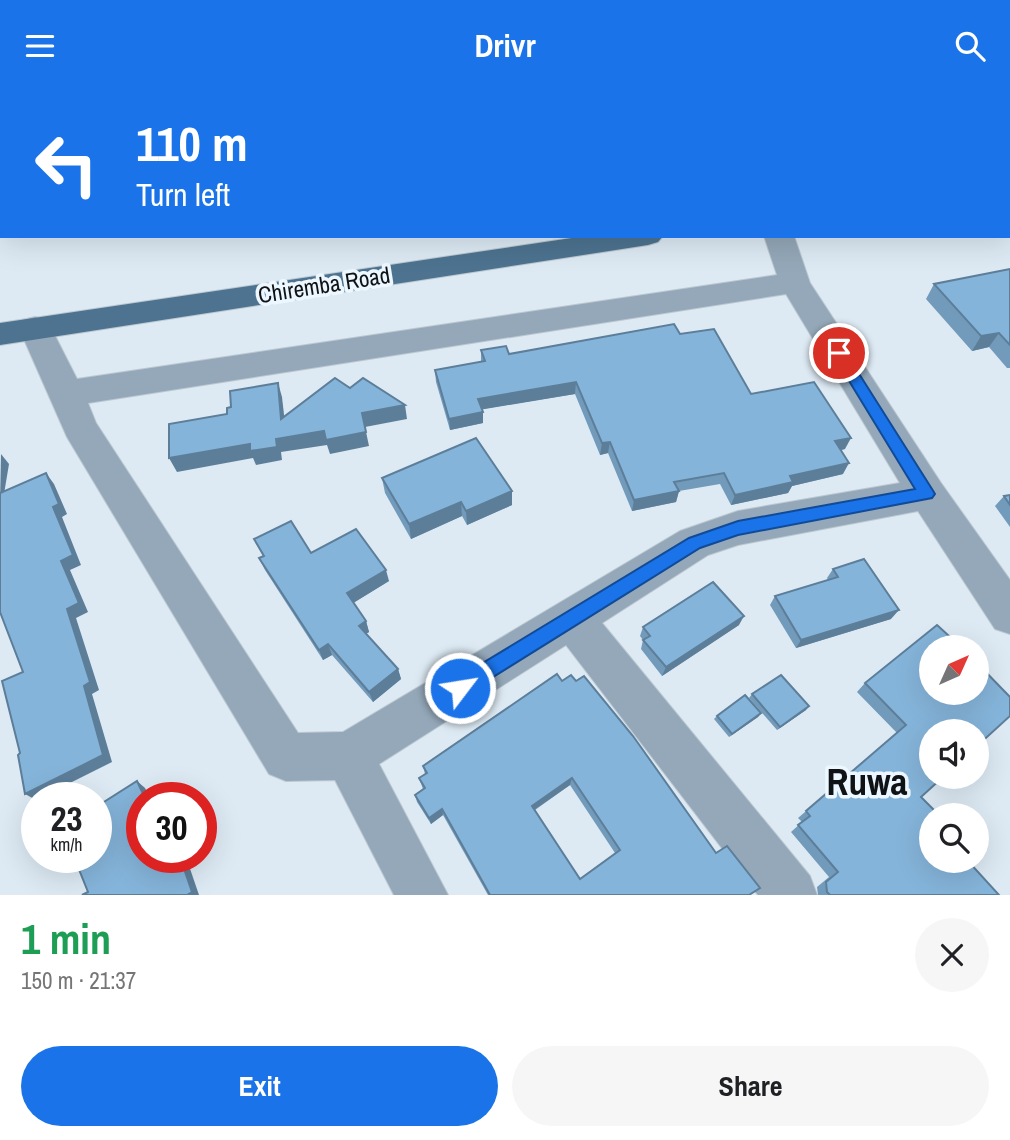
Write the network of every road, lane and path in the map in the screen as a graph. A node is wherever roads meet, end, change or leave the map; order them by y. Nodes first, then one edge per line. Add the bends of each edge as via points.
1 (635, 238) edge
2 (780, 238) edge
3 (795, 283) junction
4 (35, 328) junction
5 (0, 334) edge
6 (67, 393) junction
7 (927, 494) junction
8 (1010, 615) edge
9 (572, 619) junction
10 (348, 756) junction
11 (422, 895) edge
12 (792, 895) edge

1 - 4 main road, Chiremba Road
2 - 3 street
3 - 6 street
3 - 7 street
4 - 5 main road, Chiremba Road
4 - 6 street
6 - 10 street via 80,427 286,757
7 - 8 street
7 - 9 street via 738,528 695,543
9 - 10 street
9 - 12 street
10 - 11 street

